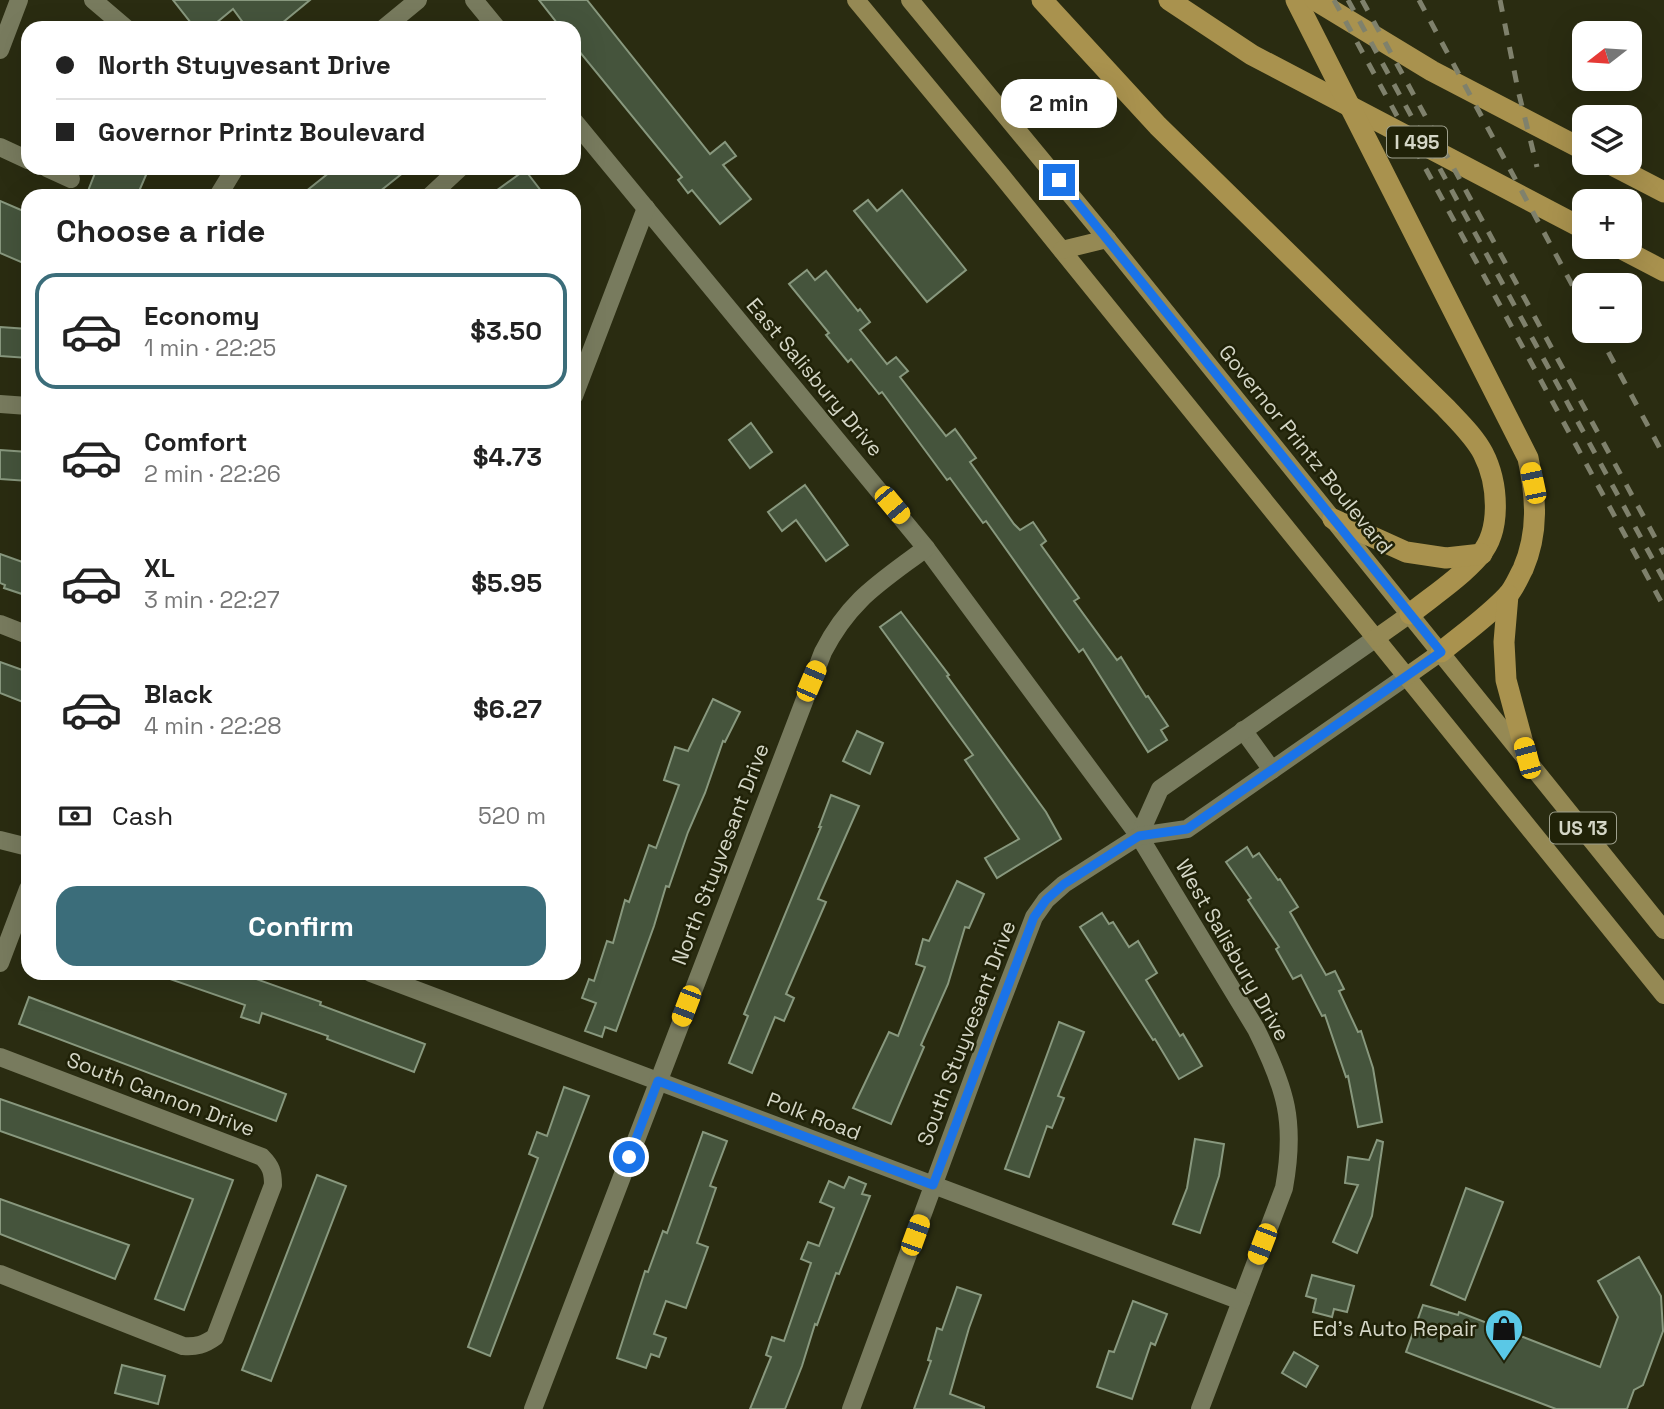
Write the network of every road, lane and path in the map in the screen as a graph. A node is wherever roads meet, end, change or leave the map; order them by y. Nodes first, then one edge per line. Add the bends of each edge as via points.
1 (19, 0) edge
2 (93, 0) edge
3 (418, 0) edge
4 (474, 0) edge
5 (856, 0) edge
6 (910, 0) edge
7 (1042, 0) edge
8 (1169, 0) edge
9 (1296, 0) edge
10 (1315, 0) edge
11 (118, 21) edge
12 (392, 21) edge
13 (492, 21) edge
14 (0, 50) edge
15 (581, 129) edge
16 (1572, 144) edge
17 (0, 147) edge
18 (21, 157) edge
19 (62, 175) edge
20 (452, 175) edge
21 (1631, 175) edge
22 (71, 179) dead end
23 (438, 189) edge
24 (1664, 192) edge
25 (646, 208) junction
26 (1572, 223) edge
27 (1107, 239) junction
28 (1062, 250) junction
29 (1641, 259) edge
30 (1664, 271) edge
31 (581, 378) edge
32 (0, 404) edge
33 (21, 406) edge
34 (1333, 519) junction
35 (926, 548) junction
36 (1482, 554) junction
37 (1508, 595) junction
38 (1410, 614) junction
39 (0, 624) edge
40 (21, 632) edge
41 (1376, 638) junction
42 (1441, 652) junction
43 (1407, 676) junction
44 (1243, 730) junction
45 (1527, 758) junction
46 (1272, 770) junction
47 (1139, 836) junction
48 (0, 840) edge
49 (21, 845) edge
50 (21, 908) edge
51 (1664, 930) edge
52 (0, 963) edge
53 (390, 980) edge
54 (1664, 995) edge
55 (0, 1057) edge
56 (658, 1081) junction
57 (933, 1185) junction
58 (0, 1274) edge
59 (1241, 1301) junction
60 (533, 1409) edge
61 (851, 1409) edge
62 (1200, 1409) edge

1 - 14 street
2 - 11 street
3 - 12 street
4 - 13 street
5 - 28 main road, US 13
6 - 27 main road, Governor Printz Boulevard / US 13
7 - 36 highway via 1158,126 1471,435 1484,455 1495,497 1494,524
8 - 26 highway, I 495 via 1252,55
9 - 37 highway via 1528,458 1534,532 1527,560
10 - 16 highway via 1432,71
15 - 25 street, East Salisbury Drive
17 - 18 street
19 - 22 street
20 - 23 street
21 - 24 highway
25 - 31 street
25 - 35 street, East Salisbury Drive
27 - 28 main road
27 - 34 main road, Governor Printz Boulevard / US 13
28 - 41 main road, US 13
29 - 30 highway
32 - 33 street
34 - 36 highway via 1406,552 1446,558
34 - 38 main road, Governor Printz Boulevard / US 13
35 - 47 street, East Salisbury Drive
35 - 56 street, North Stuyvesant Drive via 864,595 836,626
36 - 38 highway
37 - 42 highway
37 - 45 highway via 1506,680
38 - 41 main road
38 - 42 main road, Governor Printz Boulevard / US 13
39 - 40 street
41 - 43 main road, US 13
41 - 44 street
42 - 43 main road, South Stuyvesant Drive
42 - 45 main road, Governor Printz Boulevard / US 13
43 - 46 street, South Stuyvesant Drive
43 - 54 main road, US 13
44 - 46 street
44 - 47 street via 1160,789
45 - 51 main road, Governor Printz Boulevard / US 13
46 - 47 street, South Stuyvesant Drive via 1187,829
47 - 57 street, South Stuyvesant Drive via 1064,884 1034,917
47 - 59 street, West Salisbury Drive via 1256,1029 1284,1093 1290,1155 1284,1188
48 - 49 street
50 - 52 street
53 - 56 street, Polk Road
55 - 58 street, South Cannon Drive via 262,1157 273,1173 273,1185 215,1337 206,1344 183,1346
56 - 57 street, Polk Road
56 - 60 street, North Stuyvesant Drive
57 - 59 street, Polk Road
57 - 61 street, South Stuyvesant Drive
59 - 62 street, West Salisbury Drive

